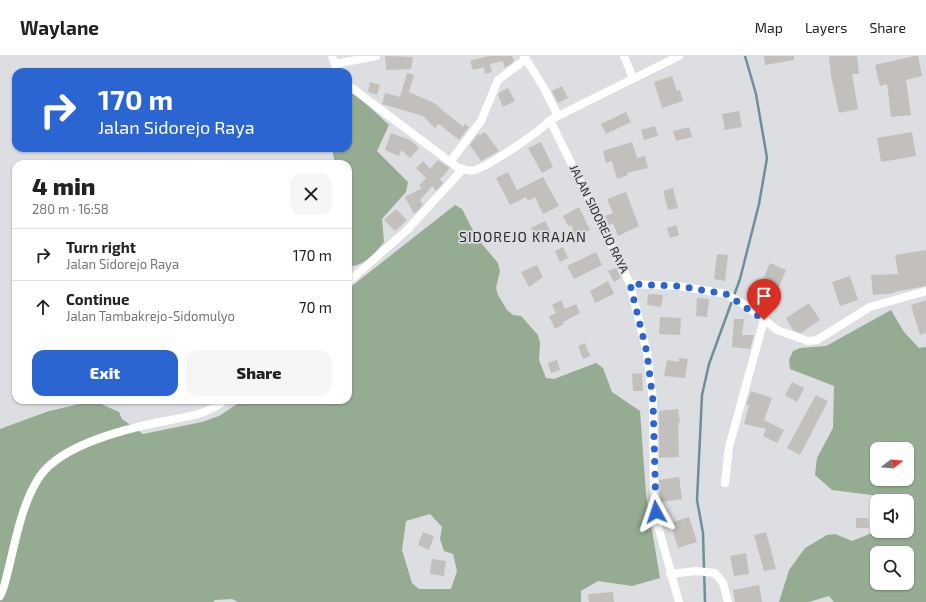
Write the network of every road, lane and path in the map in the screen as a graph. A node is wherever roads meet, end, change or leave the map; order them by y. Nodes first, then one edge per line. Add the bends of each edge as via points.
1 (376, 56) edge
2 (624, 56) edge
3 (679, 56) edge
4 (525, 58) edge
5 (333, 60) edge
6 (632, 78) junction
7 (352, 88) edge
8 (558, 116) junction
9 (553, 126) junction
10 (450, 162) junction
11 (463, 169) junction
12 (352, 278) edge
13 (630, 284) junction
14 (926, 291) edge
15 (764, 320) junction
16 (220, 404) edge
17 (725, 483) dead end
18 (670, 574) junction
19 (0, 596) edge
20 (679, 602) edge
21 (728, 602) edge

1 - 5 street
2 - 6 street
3 - 6 street
4 - 8 street
4 - 10 street via 498,80 482,121
6 - 8 street
7 - 10 street
8 - 9 street
9 - 11 street via 539,131 491,162 474,170
9 - 13 street, JALAN SIDOREJO RAYA
10 - 11 street
11 - 12 street via 406,231
13 - 15 street, JALAN SIDOREJO RAYA via 678,286 726,294
13 - 18 street via 647,353 653,401 654,498
14 - 15 street via 870,307 812,342 777,330
15 - 17 street via 729,447
16 - 19 street via 205,413 139,427 77,448 49,466 33,489 25,509
18 - 20 street
18 - 21 street via 696,571 715,573 724,583

